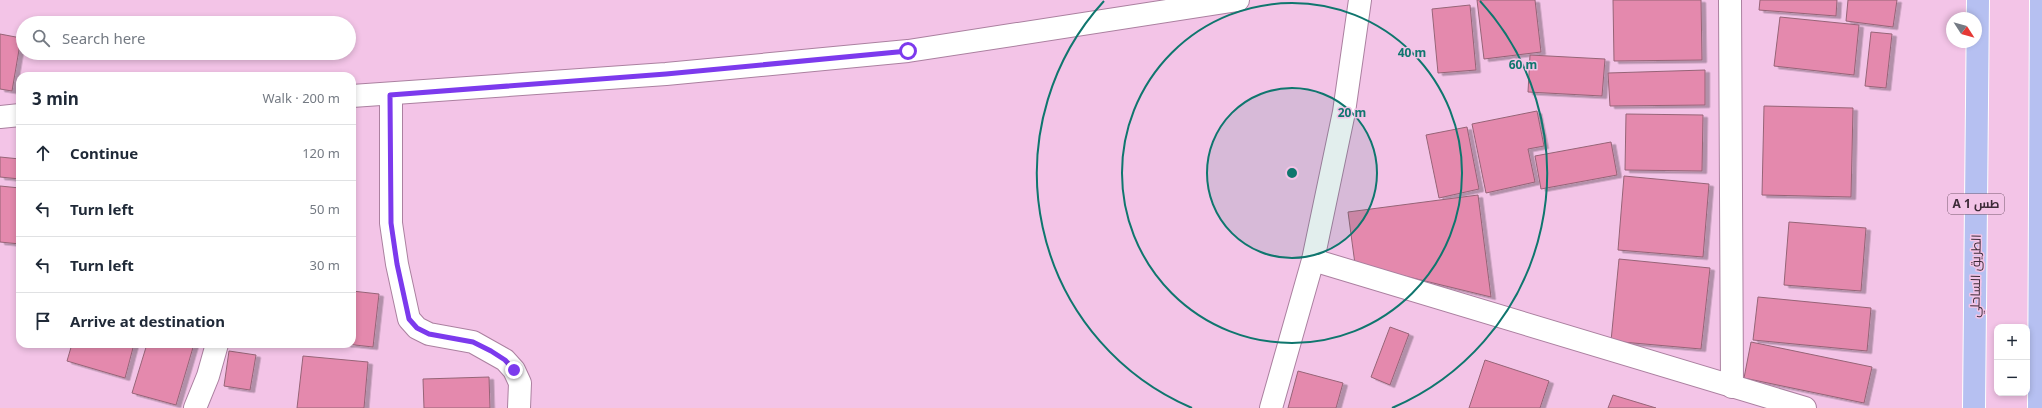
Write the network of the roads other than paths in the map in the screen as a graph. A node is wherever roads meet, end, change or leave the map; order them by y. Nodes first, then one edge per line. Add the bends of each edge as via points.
1 (1238, 0) edge
2 (1360, 0) edge
3 (1730, 0) edge
4 (1978, 0) edge
5 (2041, 0) edge
6 (390, 95) junction
7 (356, 96) edge
8 (16, 115) edge
9 (0, 117) edge
10 (1313, 260) junction
11 (216, 348) edge
12 (1732, 386) junction
13 (195, 408) edge
14 (519, 408) edge
15 (1271, 408) edge
16 (1805, 408) edge
17 (1974, 408) edge
18 (2039, 408) edge

1 - 6 street via 908,51 666,74
2 - 10 street via 1344,112
3 - 12 street
4 - 17 highway, الطريق الساحلي / A 1 طس
5 - 18 highway
6 - 7 street
6 - 14 street via 391,223 409,319 417,328 429,334 473,342 505,360 514,370 520,383
8 - 9 street
10 - 12 street
10 - 15 street
11 - 13 street
12 - 16 street

